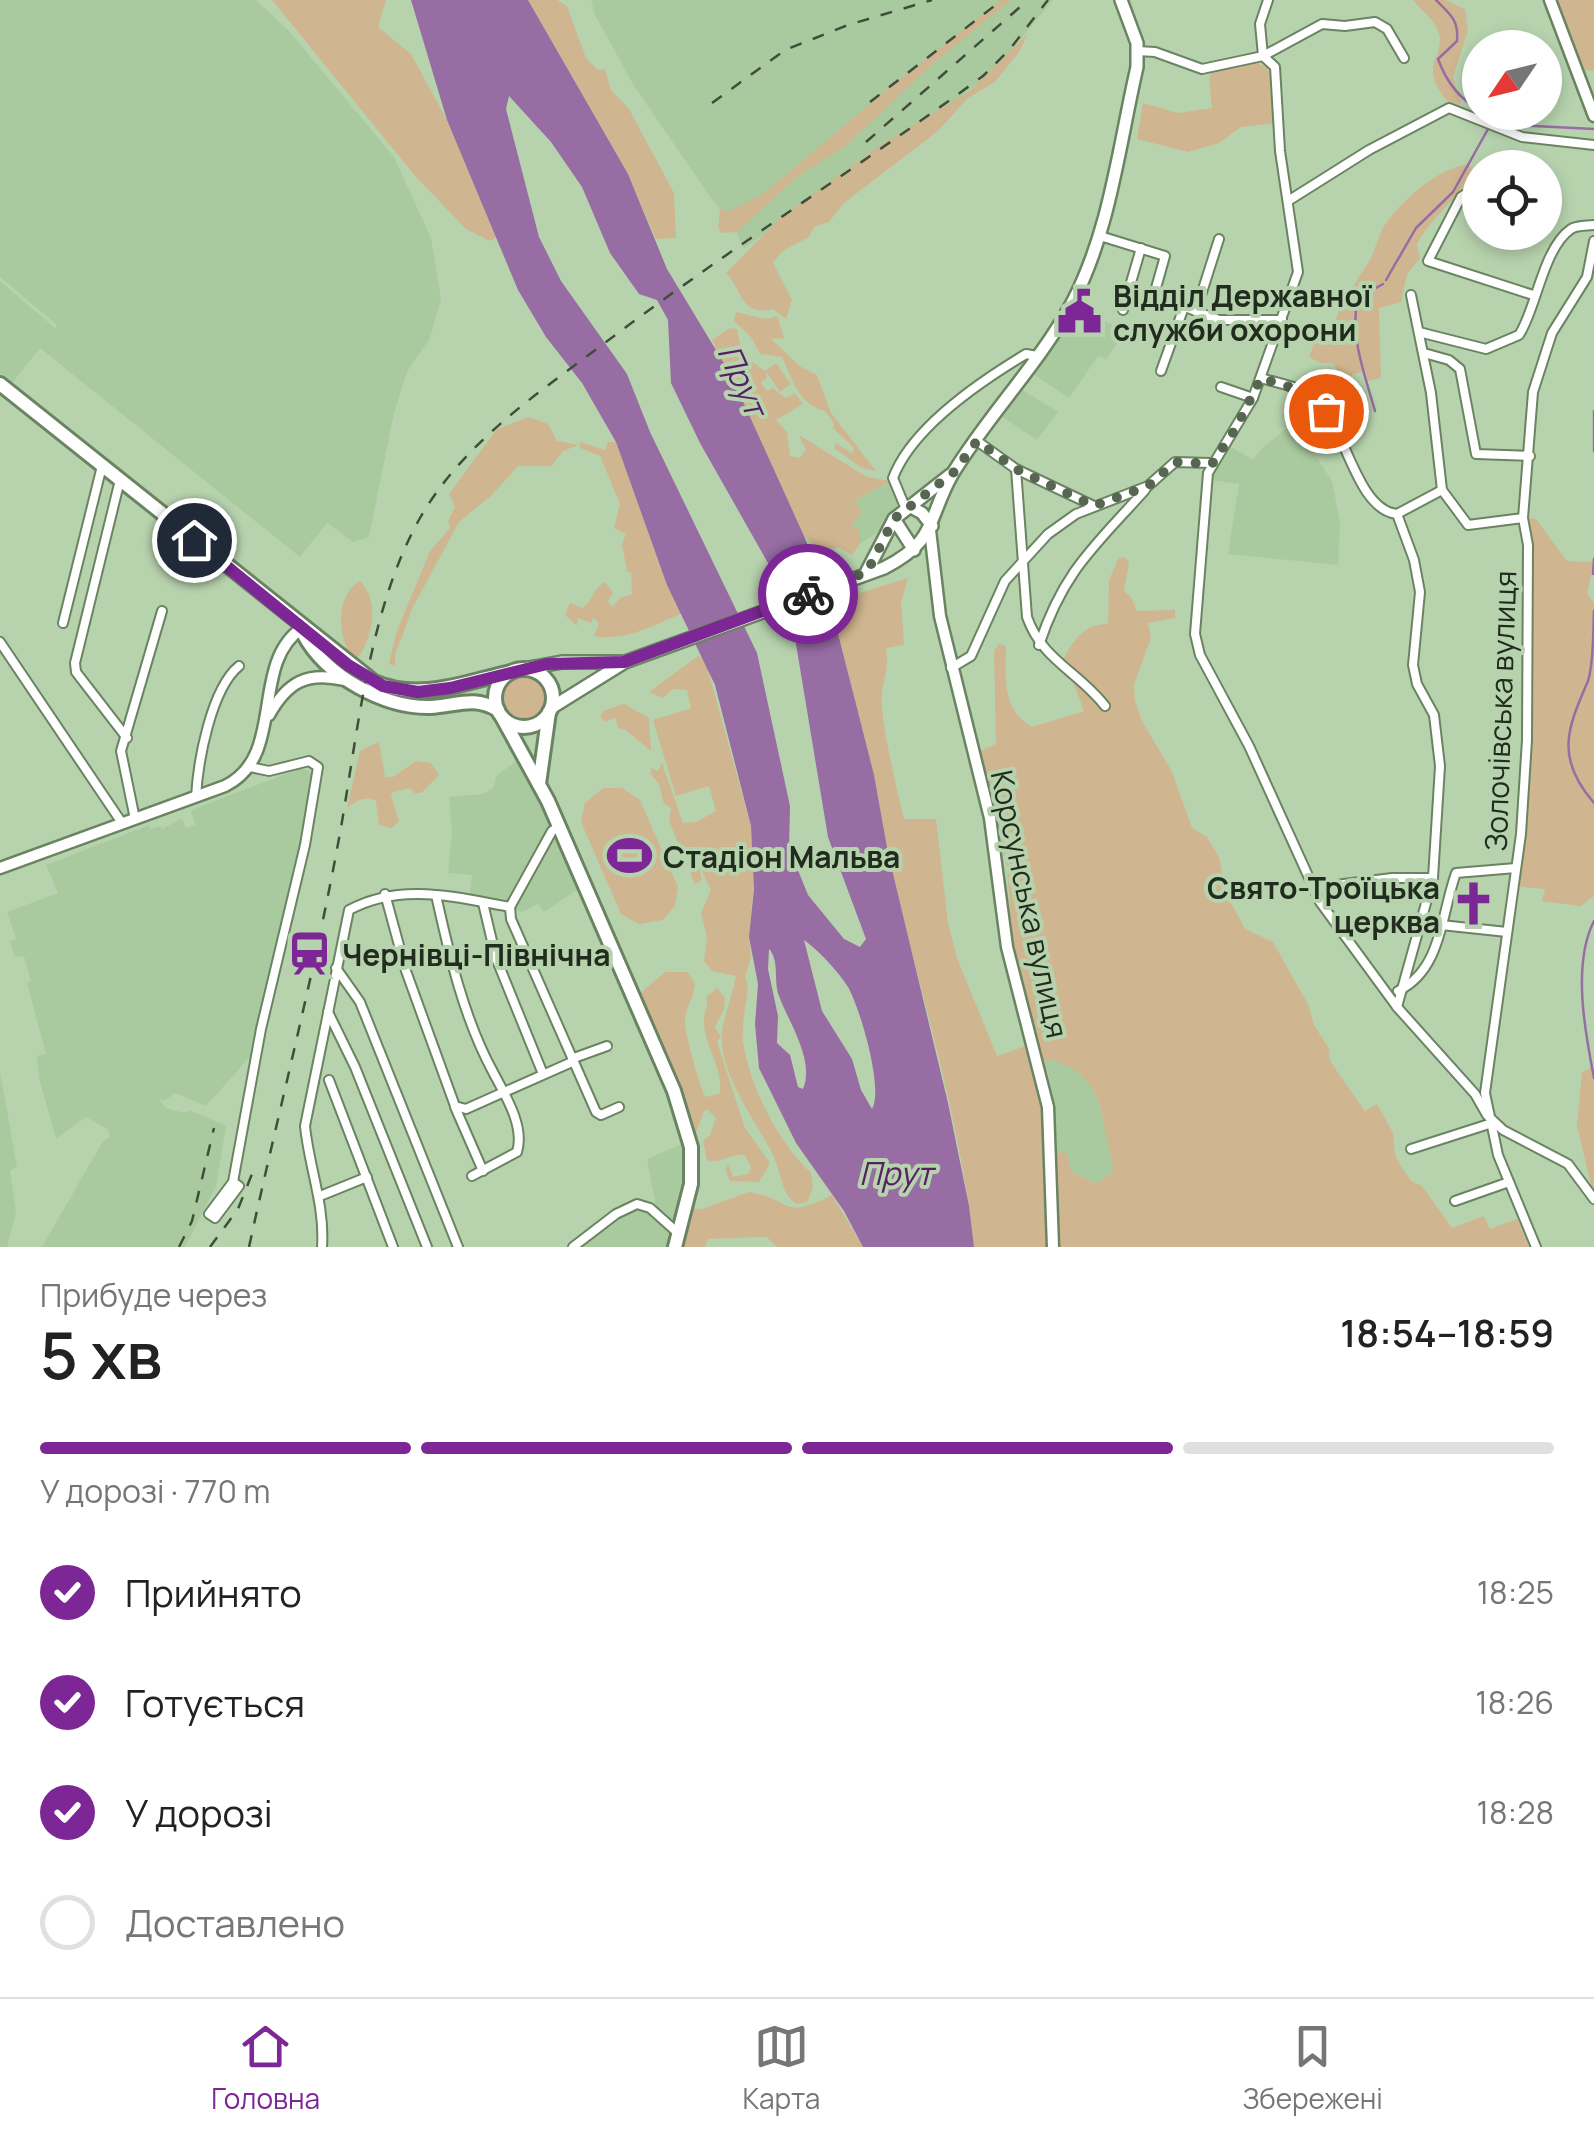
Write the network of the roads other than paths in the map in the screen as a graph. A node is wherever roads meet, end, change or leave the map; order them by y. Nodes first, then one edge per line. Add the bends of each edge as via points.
1 (1121, 0) edge
2 (1550, 0) edge
3 (1267, 1) edge
4 (1137, 51) junction
5 (1263, 56) junction
6 (1404, 58) dead end
7 (1594, 116) edge
8 (1594, 145) edge
9 (1462, 197) edge
10 (1288, 201) junction
11 (1594, 225) edge
12 (1100, 236) junction
13 (1219, 239) dead end
14 (1594, 241) edge
15 (1141, 248) junction
16 (1411, 295) dead end
17 (1533, 295) junction
18 (1184, 308) junction
19 (1123, 310) dead end
20 (1196, 311) junction
21 (1282, 320) junction
22 (1419, 332) junction
23 (1424, 354) junction
24 (1037, 356) junction
25 (1161, 370) dead end
26 (1261, 378) junction
27 (0, 384) edge
28 (1221, 386) dead end
29 (1253, 398) junction
30 (977, 441) junction
31 (1530, 456) junction
32 (1212, 464) junction
33 (102, 466) junction
34 (1016, 469) junction
35 (954, 472) junction
36 (120, 480) junction
37 (1148, 486) junction
38 (1442, 490) junction
39 (1094, 506) junction
40 (907, 507) junction
41 (1396, 514) junction
42 (1523, 518) junction
43 (894, 519) junction
44 (931, 528) junction
45 (914, 550) junction
46 (1022, 562) junction
47 (861, 574) junction
48 (934, 575) junction
49 (162, 611) dead end
50 (64, 623) dead end
51 (302, 628) junction
52 (0, 642) edge
53 (1040, 645) junction
54 (624, 662) junction
55 (239, 666) dead end
56 (951, 668) junction
57 (517, 670) junction
58 (352, 683) junction
59 (1105, 706) dead end
60 (550, 710) junction
61 (500, 714) junction
62 (264, 725) junction
63 (127, 738) junction
64 (250, 767) junction
65 (539, 784) junction
66 (196, 797) junction
67 (135, 819) junction
68 (122, 824) junction
69 (559, 827) junction
70 (0, 868) edge
71 (1516, 868) junction
72 (1434, 878) junction
73 (1312, 888) junction
74 (386, 894) junction
75 (436, 895) junction
76 (483, 902) junction
77 (510, 908) junction
78 (1441, 925) junction
79 (1507, 932) junction
80 (336, 968) junction
81 (1398, 991) junction
82 (1397, 1007) junction
83 (328, 1012) junction
84 (607, 1046) dead end
85 (573, 1060) junction
86 (543, 1074) junction
87 (329, 1080) dead end
88 (504, 1092) junction
89 (454, 1106) junction
90 (619, 1107) dead end
91 (1488, 1120) junction
92 (1411, 1149) dead end
93 (483, 1172) junction
94 (472, 1176) dead end
95 (367, 1177) junction
96 (233, 1182) junction
97 (1509, 1182) junction
98 (320, 1196) junction
99 (1594, 1199) edge
100 (1455, 1201) dead end
101 (677, 1241) edge
102 (322, 1247) edge
103 (393, 1247) edge
104 (426, 1247) edge
105 (458, 1247) edge
106 (573, 1247) edge
107 (1053, 1247) edge
108 (1536, 1247) edge

1 - 4 main road
2 - 7 main road
3 - 5 street via 1260,24
4 - 5 street via 1202,69
4 - 12 main road
5 - 6 street via 1322,24 1375,22
5 - 10 street via 1275,68
8 - 10 street via 1522,137 1449,108
9 - 17 street via 1428,261
10 - 21 street via 1299,260
11 - 17 street via 1570,229
12 - 15 street
12 - 24 main road via 1073,300
13 - 20 street
14 - 31 street, Золочівська вулиця via 1588,277 1552,333 1533,392
15 - 18 street via 1166,256 1154,294
15 - 19 street
16 - 22 street
17 - 22 street via 1519,334 1486,348
18 - 20 street
18 - 25 street
20 - 21 street via 1220,320
21 - 26 street
22 - 23 street
23 - 31 street via 1460,369 1476,454
23 - 38 street
24 - 30 main road
24 - 40 street via 1026,354 978,384 905,454 893,478
26 - 29 street
26 - 41 street via 1320,402 1369,496
27 - 33 highway
28 - 29 street
29 - 32 street
30 - 34 street
30 - 35 main road
31 - 42 street, Золочівська вулиця
32 - 37 street via 1175,462
32 - 73 street via 1200,544 1197,645
33 - 36 highway
33 - 50 street
34 - 39 street
34 - 46 street
35 - 40 main road
35 - 44 main road
36 - 51 highway
36 - 63 street via 75,663
37 - 39 street
37 - 53 street via 1085,553 1052,608
38 - 41 street
38 - 42 street via 1468,525
39 - 46 street via 1048,534
40 - 43 main road
40 - 44 main road via 922,513
41 - 72 street via 1420,592 1414,675 1439,736
42 - 71 street, Золочівська вулиця via 1527,740
43 - 45 main road
43 - 47 main road
44 - 45 main road
44 - 48 main road, Корсунська вулиця
45 - 47 main road
45 - 48 main road, Корсунська вулиця
46 - 53 street via 1026,616
46 - 56 street via 994,600 971,656
47 - 54 main road
48 - 56 main road, Корсунська вулиця
49 - 63 street
51 - 57 highway via 374,682 397,690 439,690
51 - 58 highway via 308,643
51 - 62 main road via 278,656
52 - 68 street
53 - 59 street
54 - 57 main road
54 - 60 main road
55 - 66 street via 220,692
56 - 107 main road, Корсунська вулиця via 990,818 1014,980 1048,1107
57 - 60 highway via 546,679
57 - 61 highway via 496,690
58 - 61 highway via 399,703 473,700
58 - 62 main road via 303,678 284,692
60 - 61 highway via 524,727
60 - 65 highway
61 - 65 highway
62 - 64 main road
63 - 67 street via 121,751
64 - 66 main road via 232,783
64 - 96 street via 269,771 312,761 318,767
65 - 69 highway
66 - 67 main road
67 - 68 main road
68 - 70 main road
69 - 77 street
69 - 101 highway via 688,1132 692,1184
71 - 78 street via 1456,873
71 - 79 street, Золочівська вулиця
72 - 73 street
72 - 81 street
73 - 82 street
74 - 75 street
74 - 80 street via 348,910
74 - 89 street
75 - 76 street
75 - 88 street via 474,1031
76 - 77 street
76 - 86 street via 496,958
77 - 85 street
78 - 79 street
78 - 81 street via 1426,970
79 - 91 street, Золочівська вулиця via 1485,1093
80 - 83 street
80 - 105 street via 360,1002
81 - 82 street
82 - 91 street via 1475,1094
83 - 98 street via 305,1126
83 - 104 street
84 - 85 street
85 - 86 street
85 - 90 street via 598,1114
86 - 88 street
87 - 95 street
88 - 89 street via 466,1109
88 - 93 street via 520,1144 513,1156
89 - 93 street
91 - 92 street
91 - 97 street, Золочівська вулиця
91 - 99 street via 1568,1164
93 - 94 street
95 - 98 street
95 - 103 street
96 - 96 street via 239,1186 215,1218 209,1214
97 - 100 street
97 - 108 street, Золочівська вулиця
98 - 102 street
101 - 106 street via 650,1208 637,1204

